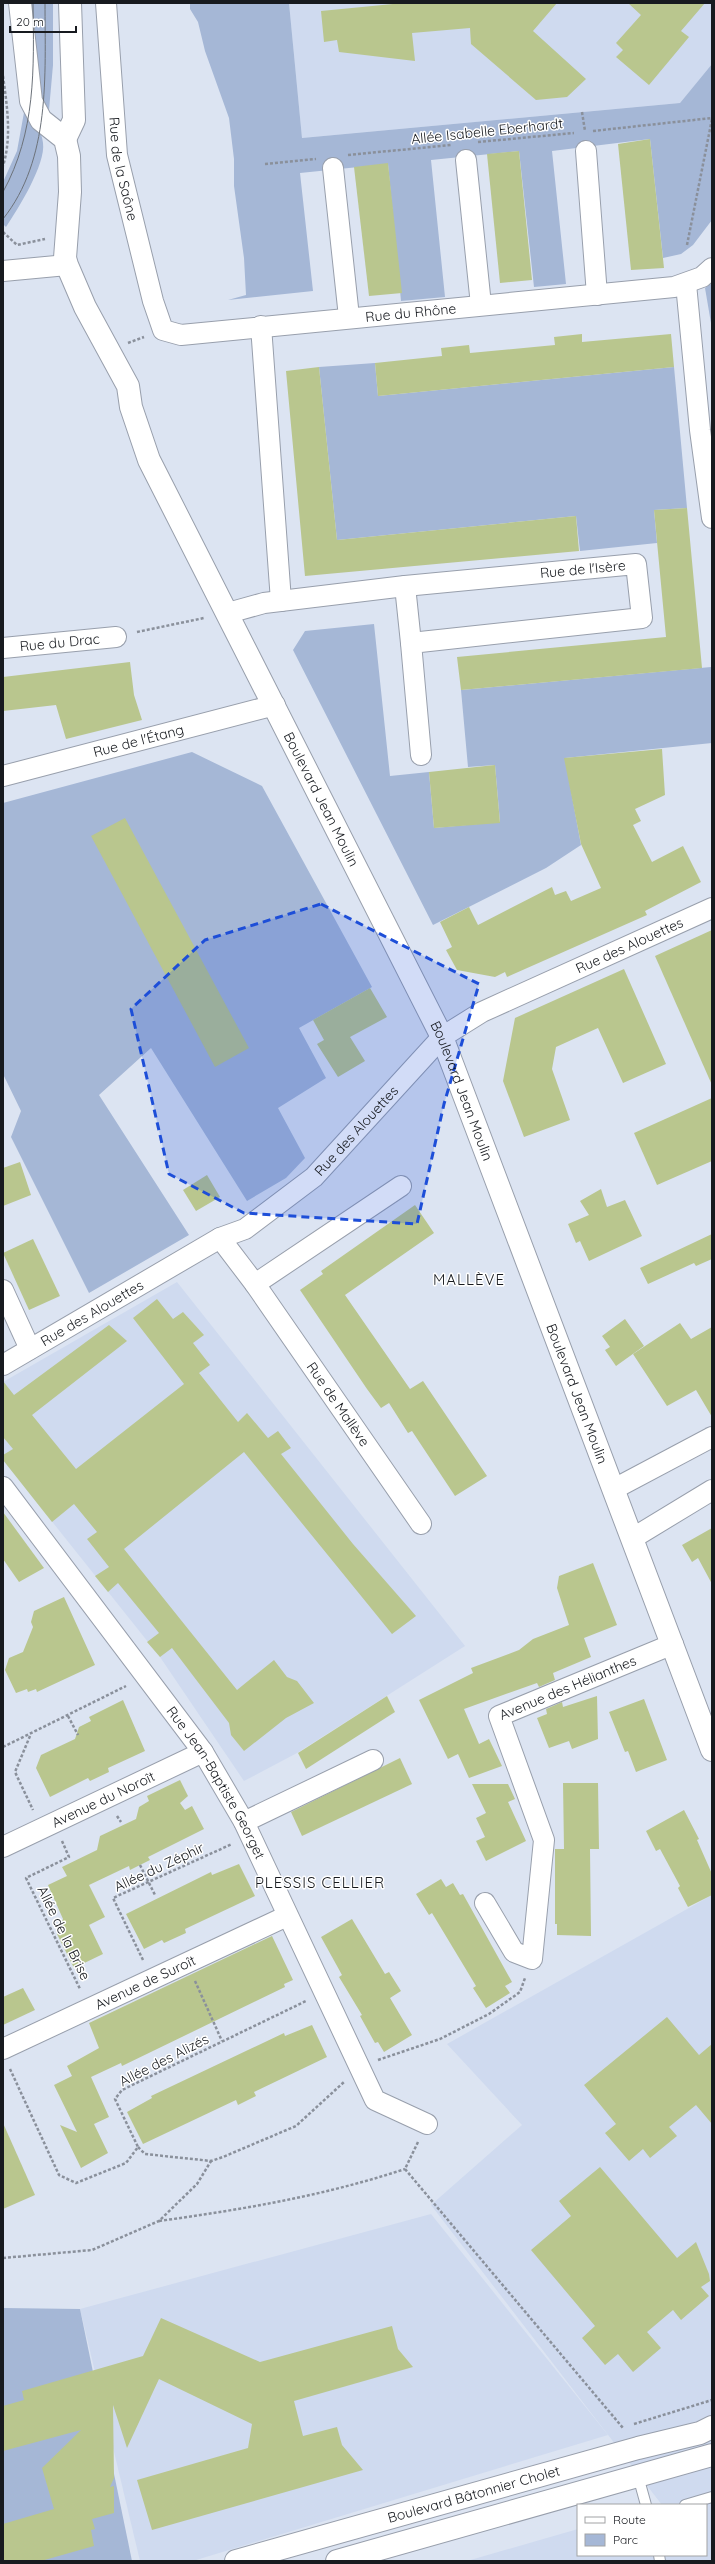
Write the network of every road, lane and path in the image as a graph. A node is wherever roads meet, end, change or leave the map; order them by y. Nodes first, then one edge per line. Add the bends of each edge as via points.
1 (20, 3) edge
2 (70, 3) edge
3 (106, 3) edge
4 (3, 76) edge
5 (582, 112) dead end
6 (712, 119) edge
7 (585, 132) junction
8 (64, 140) junction
9 (465, 149) junction
10 (586, 151) dead end
11 (334, 160) junction
12 (265, 164) dead end
13 (3, 166) edge
14 (3, 232) edge
15 (687, 245) dead end
16 (62, 263) junction
17 (712, 268) edge
18 (3, 271) edge
19 (686, 284) junction
20 (597, 295) junction
21 (482, 305) junction
22 (349, 317) junction
23 (261, 326) junction
24 (163, 330) junction
25 (109, 350) junction
26 (712, 518) edge
27 (405, 586) junction
28 (281, 601) junction
29 (228, 613) junction
30 (116, 637) joint
31 (411, 643) junction
32 (3, 648) edge
33 (275, 705) junction
34 (421, 755) dead end
35 (3, 776) edge
36 (712, 908) edge
37 (442, 1037) junction
38 (401, 1186) dead end
39 (220, 1238) junction
40 (255, 1284) junction
41 (3, 1290) edge
42 (30, 1349) junction
43 (3, 1365) edge
44 (712, 1437) edge
45 (3, 1487) edge
46 (614, 1489) junction
47 (712, 1490) edge
48 (421, 1524) dead end
49 (633, 1538) junction
50 (673, 1644) junction
51 (147, 1676) junction
52 (68, 1716) junction
53 (30, 1735) junction
54 (78, 1735) dead end
55 (3, 1747) edge
56 (712, 1750) edge
57 (204, 1752) junction
58 (373, 1760) dead end
59 (48, 1827) junction
60 (247, 1829) junction
61 (3, 1847) edge
62 (140, 1866) dead end
63 (149, 1882) junction
64 (155, 1895) dead end
65 (485, 1903) dead end
66 (287, 1916) junction
67 (532, 1959) junction
68 (187, 1963) junction
69 (152, 1978) junction
70 (325, 1992) junction
71 (89, 2008) junction
72 (222, 2041) junction
73 (6, 2058) edge
74 (359, 2069) junction
75 (427, 2124) joint
76 (138, 2148) junction
77 (211, 2162) junction
78 (405, 2169) junction
79 (160, 2221) junction
80 (3, 2258) edge
81 (712, 2400) edge
82 (712, 2427) edge
83 (712, 2455) edge
84 (638, 2476) junction
85 (712, 2497) edge
86 (646, 2504) edge
87 (688, 2504) edge
88 (236, 2561) edge
89 (337, 2561) edge

1 - 8 main road via 31,101 41,120
2 - 8 main road via 74,120
3 - 24 street, Rue de la Saône via 116,155 153,301
4 - 13 path via 8,114 7,153
5 - 7 path
6 - 7 path, Allée Isabelle Eberhardt
6 - 15 path
7 - 9 path, Allée Isabelle Eberhardt
8 - 16 main road via 69,156 70,192
9 - 11 path, Allée Isabelle Eberhardt
9 - 21 street
10 - 20 street
11 - 12 path, Allée Isabelle Eberhardt
11 - 22 street
14 - 16 path via 17,245 52,237
16 - 18 street
16 - 25 main road, Boulevard Jean Moulin
17 - 19 street, Rue du Rhône via 702,277
19 - 20 street, Rue du Rhône
19 - 26 street via 700,430
20 - 21 street, Rue du Rhône
21 - 22 street, Rue du Rhône
22 - 23 street, Rue du Rhône
23 - 24 street, Rue du Rhône via 181,335
23 - 28 street
24 - 25 path
25 - 29 main road, Boulevard Jean Moulin via 128,386 131,407 149,460
27 - 28 street, Rue de l'Isère
27 - 31 street
27 - 31 street, Rue de l'Isère via 636,564 642,618
28 - 29 street, Rue de l'Isère
29 - 30 path
29 - 33 main road, Boulevard Jean Moulin
30 - 32 street, Rue du Drac
31 - 34 street
33 - 35 street, Rue de l'Étang
33 - 37 main road, Boulevard Jean Moulin
36 - 37 street, Rue des Alouettes via 482,1012
37 - 39 street, Rue des Alouettes via 314,1176 245,1230
37 - 46 main road, Boulevard Jean Moulin
38 - 40 street
39 - 40 street, Rue de Mallève
39 - 42 street, Rue des Alouettes
40 - 48 street, Rue de Mallève
41 - 42 street
42 - 43 street, Rue des Alouettes
44 - 46 street
45 - 51 street, Rue Jean-Baptiste Georget
46 - 49 main road, Boulevard Jean Moulin
47 - 49 street
49 - 50 main road, Boulevard Jean Moulin
50 - 56 main road, Boulevard Jean Moulin
50 - 67 street, Avenue des Hélianthes via 499,1716 544,1840
51 - 52 path
51 - 57 street, Rue Jean-Baptiste Georget
52 - 53 path
52 - 54 path
53 - 55 path
53 - 59 path via 15,1772
57 - 59 street, Avenue du Noroît
57 - 60 street, Rue Jean-Baptiste Georget
58 - 60 street
59 - 61 street, Avenue du Noroît
59 - 71 path, Allée de la Brise via 69,1857 26,1878
60 - 63 path, Allée du Zéphir
60 - 66 street, Rue Jean-Baptiste Georget
62 - 63 path
63 - 64 path
63 - 69 path, Allée du Zéphir via 113,1898
65 - 67 street via 514,1952
66 - 68 street, Avenue de Suroît
66 - 70 street, Rue Jean-Baptiste Georget
67 - 74 path via 520,1992 489,2014 440,2039
68 - 69 street, Avenue de Suroît
68 - 72 path
69 - 71 street, Avenue de Suroît
70 - 72 path, Allée des Alizés
70 - 74 street, Rue Jean-Baptiste Georget
71 - 73 street, Avenue de Suroît
72 - 76 path, Allée des Alizés via 122,2090 115,2099
73 - 76 path via 59,2175 76,2184 126,2163
74 - 75 street, Rue Jean-Baptiste Georget via 375,2100
74 - 77 path via 296,2126
75 - 78 path
76 - 77 path via 145,2154
77 - 79 path via 198,2184
78 - 79 path via 353,2186 268,2206
78 - 81 path via 622,2428
79 - 80 path via 92,2250
82 - 88 main road, Boulevard Bâtonnier Cholet via 700,2433 638,2448
83 - 84 main road, Boulevard Bâtonnier Cholet
84 - 86 lane
84 - 89 main road, Boulevard Bâtonnier Cholet
85 - 87 lane

